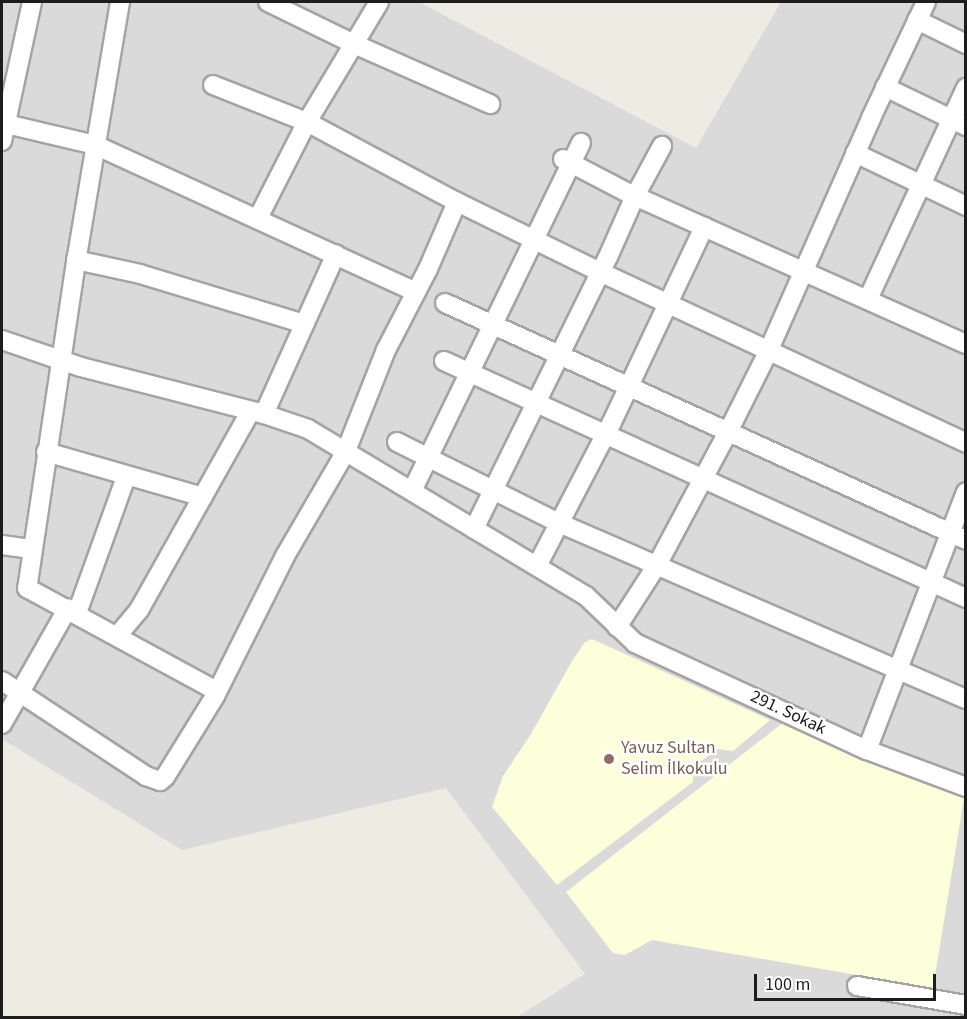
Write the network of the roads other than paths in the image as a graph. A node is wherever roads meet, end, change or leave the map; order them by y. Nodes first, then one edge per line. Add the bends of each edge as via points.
1 (32, 2) edge
2 (120, 2) edge
3 (268, 2) edge
4 (380, 2) edge
5 (926, 2) edge
6 (917, 20) junction
7 (354, 44) junction
8 (966, 44) edge
9 (213, 85) dead end
10 (885, 87) junction
11 (966, 88) edge
12 (490, 104) dead end
13 (307, 122) junction
14 (958, 124) edge
15 (3, 129) edge
16 (580, 143) dead end
17 (95, 145) junction
18 (662, 146) dead end
19 (855, 153) junction
20 (566, 161) junction
21 (921, 186) junction
22 (635, 196) junction
23 (457, 202) junction
24 (966, 206) edge
25 (258, 218) junction
26 (704, 227) junction
27 (535, 240) junction
28 (336, 254) junction
29 (76, 260) junction
30 (600, 272) junction
31 (803, 272) junction
32 (416, 292) junction
33 (868, 299) junction
34 (445, 303) dead end
35 (668, 305) junction
36 (305, 324) junction
37 (493, 325) junction
38 (2, 340) edge
39 (966, 344) edge
40 (768, 352) junction
41 (559, 354) junction
42 (61, 360) junction
43 (444, 361) dead end
44 (470, 373) junction
45 (630, 386) junction
46 (535, 401) junction
47 (257, 413) junction
48 (729, 430) junction
49 (607, 433) junction
50 (398, 442) dead end
51 (966, 443) edge
52 (46, 452) junction
53 (346, 452) junction
54 (429, 458) junction
55 (126, 477) junction
56 (702, 478) junction
57 (412, 491) junction
58 (495, 491) junction
59 (966, 492) edge
60 (203, 497) junction
61 (559, 523) junction
62 (474, 529) junction
63 (948, 533) junction
64 (966, 540) edge
65 (2, 545) edge
66 (32, 549) junction
67 (657, 565) junction
68 (537, 566) junction
69 (932, 583) junction
70 (966, 598) edge
71 (73, 611) junction
72 (617, 627) junction
73 (118, 635) junction
74 (898, 672) junction
75 (2, 681) edge
76 (217, 690) junction
77 (18, 692) junction
78 (966, 699) edge
79 (2, 724) edge
80 (867, 750) junction
81 (966, 787) edge
82 (857, 986) dead end
83 (966, 1005) edge

1 - 15 street
2 - 17 street
3 - 7 street
4 - 7 street
5 - 6 street
6 - 8 street
6 - 10 street
7 - 12 street
7 - 13 street
9 - 13 street
10 - 14 street
10 - 19 street
11 - 14 street
13 - 23 street
13 - 25 street
14 - 21 street
15 - 17 street
16 - 20 street
17 - 25 street
17 - 29 street
18 - 22 street
19 - 21 street
19 - 31 street
20 - 22 street
20 - 27 street
21 - 24 street
21 - 33 street
22 - 26 street
22 - 30 street
23 - 27 street
23 - 32 street
25 - 28 street
26 - 31 street
26 - 35 street
27 - 30 street
27 - 37 street
28 - 32 street
28 - 36 street
29 - 36 street via 140,274
29 - 42 street
30 - 35 street
30 - 41 street
31 - 33 street
31 - 40 street
32 - 53 street via 386,351
33 - 39 street
34 - 37 street
35 - 40 street
35 - 45 street
36 - 47 street
37 - 41 street
37 - 44 street
38 - 42 street, 291. Sokak
40 - 48 street
40 - 51 street
41 - 45 street
41 - 46 street
42 - 47 street, 291. Sokak
42 - 52 street
43 - 44 street
44 - 46 street
44 - 54 street
45 - 48 street
45 - 49 street
46 - 49 street
46 - 58 street
47 - 53 street, 291. Sokak via 308,429
47 - 60 street
48 - 56 street
48 - 63 street
49 - 56 street
49 - 61 street
50 - 54 street
52 - 55 street
52 - 66 street
53 - 57 street, 291. Sokak
53 - 76 street via 285,556
54 - 57 street
54 - 58 street
55 - 60 street
55 - 71 street
56 - 67 street
56 - 69 street
57 - 62 street, 291. Sokak
58 - 61 street
58 - 62 street
59 - 63 street
60 - 73 street via 140,610
61 - 67 street
61 - 68 street
62 - 68 street, 291. Sokak
63 - 64 street
63 - 69 street
65 - 66 street
66 - 71 street via 27,588
67 - 72 street
67 - 74 street
68 - 72 street, 291. Sokak via 586,596
69 - 70 street
69 - 74 street
71 - 73 street
71 - 77 street
72 - 80 street, 291. Sokak via 634,643
73 - 76 street
74 - 78 street
74 - 80 street
75 - 77 street
76 - 77 street via 160,781 146,776
77 - 79 street
80 - 81 street, 291. Sokak
82 - 83 street

